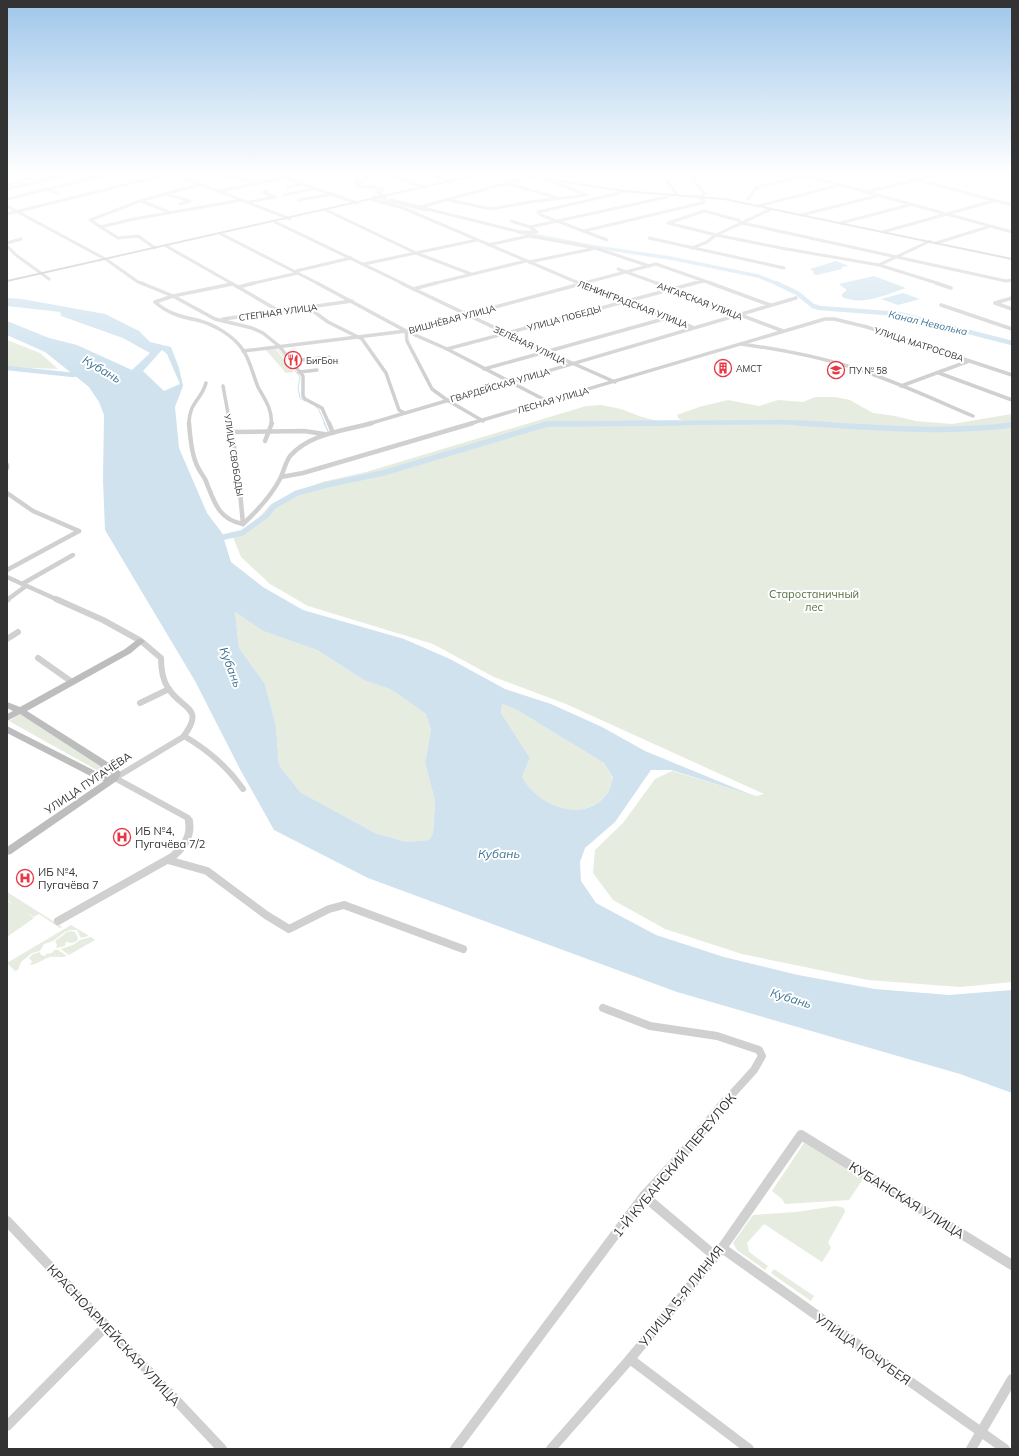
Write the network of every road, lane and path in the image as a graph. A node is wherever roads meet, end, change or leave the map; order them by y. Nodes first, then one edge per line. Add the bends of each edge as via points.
1 (72, 241) edge
2 (145, 241) edge
3 (189, 241) edge
4 (235, 241) edge
5 (315, 241) edge
6 (392, 241) edge
7 (473, 241) edge
8 (479, 241) edge
9 (506, 241) edge
10 (556, 241) edge
11 (662, 241) edge
12 (708, 241) edge
13 (748, 241) edge
14 (824, 241) edge
15 (930, 241) joint
16 (942, 241) edge
17 (936, 243) junction
18 (488, 245) junction
19 (7, 246) edge
20 (166, 246) junction
21 (155, 248) junction
22 (595, 248) junction
23 (692, 248) junction
24 (416, 253) junction
25 (897, 257) junction
26 (351, 258) junction
27 (1012, 258) edge
28 (107, 260) junction
29 (527, 262) junction
30 (364, 264) junction
31 (879, 265) junction
32 (650, 266) junction
33 (784, 268) dead end
34 (618, 269) dead end
35 (297, 272) junction
36 (628, 273) junction
37 (41, 274) junction
38 (471, 274) junction
39 (49, 280) dead end
40 (1012, 280) edge
41 (7, 281) edge
42 (704, 281) junction
43 (232, 284) junction
44 (583, 285) junction
45 (239, 287) junction
46 (951, 288) dead end
47 (413, 289) junction
48 (670, 290) junction
49 (173, 296) junction
50 (796, 298) dead end
51 (1012, 298) edge
52 (352, 301) junction
53 (624, 302) junction
54 (770, 305) junction
55 (941, 305) dead end
56 (309, 308) junction
57 (1012, 309) edge
58 (279, 311) junction
59 (465, 315) junction
60 (737, 315) junction
61 (667, 318) junction
62 (825, 318) joint
63 (215, 319) junction
64 (204, 323) junction
65 (693, 328) junction
66 (1012, 329) edge
67 (406, 331) junction
68 (783, 331) junction
69 (505, 333) junction
70 (358, 337) junction
71 (737, 344) junction
72 (278, 346) junction
73 (447, 349) junction
74 (243, 350) junction
75 (545, 352) junction
76 (329, 357) dead end
77 (290, 361) junction
78 (969, 361) junction
79 (572, 364) junction
80 (484, 369) junction
81 (317, 370) dead end
82 (299, 372) junction
83 (938, 373) junction
84 (1012, 375) edge
85 (509, 382) junction
86 (615, 382) junction
87 (206, 383) dead end
88 (223, 386) dead end
89 (901, 386) junction
90 (447, 400) junction
91 (1012, 400) edge
92 (547, 401) junction
93 (404, 413) junction
94 (973, 416) dead end
95 (482, 420) junction
96 (270, 431) junction
97 (232, 432) junction
98 (333, 433) junction
99 (326, 434) junction
100 (265, 441) dead end
101 (281, 477) junction
102 (7, 493) edge
103 (242, 524) junction
104 (73, 554) dead end
105 (7, 570) edge
106 (7, 577) edge
107 (24, 585) junction
108 (7, 600) edge
109 (18, 632) dead end
110 (7, 639) edge
111 (140, 641) junction
112 (38, 658) dead end
113 (72, 682) junction
114 (169, 689) junction
115 (140, 703) dead end
116 (7, 705) edge
117 (21, 711) junction
118 (7, 718) edge
119 (7, 729) edge
120 (184, 736) junction
121 (115, 778) junction
122 (243, 789) dead end
123 (7, 852) edge
124 (168, 860) junction
125 (58, 921) dead end
126 (463, 949) dead end
127 (603, 1008) dead end
128 (802, 1135) joint
129 (644, 1196) junction
130 (7, 1221) edge
131 (719, 1252) junction
132 (1012, 1265) edge
133 (106, 1326) junction
134 (630, 1359) junction
135 (1012, 1379) edge
136 (7, 1426) edge
137 (981, 1432) junction
138 (222, 1449) edge
139 (455, 1449) edge
140 (551, 1449) edge
141 (749, 1449) edge
142 (971, 1449) edge
143 (1005, 1449) edge

1 - 28 street
2 - 21 street
3 - 20 main road
4 - 35 street
5 - 26 street, ЗЕЛЁНАЯ УЛИЦА
6 - 24 street
7 - 24 street
8 - 18 street, ЛЕНИНГРАДСКАЯ УЛИЦА
9 - 18 street
10 - 22 street
11 - 23 street
12 - 23 street
13 - 31 street
14 - 25 street
15 - 17 main road
15 - 25 street
16 - 17 street
17 - 27 main road
18 - 29 street, ЛЕНИНГРАДСКАЯ УЛИЦА
19 - 37 street
20 - 21 main road
20 - 43 street
21 - 28 main road
22 - 29 street
22 - 32 street
23 - 33 street
24 - 30 street
24 - 38 street
25 - 31 street
25 - 40 street
26 - 30 street, ЗЕЛЁНАЯ УЛИЦА
26 - 35 street
28 - 37 main road
28 - 49 street via 138,282
29 - 38 street
29 - 44 street, ЛЕНИНГРАДСКАЯ УЛИЦА
30 - 47 street, ЗЕЛЁНАЯ УЛИЦА
31 - 46 street
32 - 36 street, ВИШНЁВАЯ УЛИЦА
32 - 42 street, ВИШНЁВАЯ УЛИЦА via 656,264
34 - 36 street, АНГАРСКАЯ УЛИЦА
35 - 45 street
35 - 52 street
36 - 44 street, ВИШНЁВАЯ УЛИЦА
36 - 48 street, АНГАРСКАЯ УЛИЦА
37 - 39 street
37 - 41 main road
38 - 47 street
42 - 48 street, УЛИЦА ПОБЕДЫ
42 - 54 street
43 - 45 street
43 - 49 street
44 - 53 street, ЛЕНИНГРАДСКАЯ УЛИЦА
44 - 59 street, ВИШНЁВАЯ УЛИЦА
45 - 58 street
47 - 59 street, ЗЕЛЁНАЯ УЛИЦА
48 - 53 street, УЛИЦА ПОБЕДЫ
48 - 60 street, АНГАРСКАЯ УЛИЦА
49 - 63 street
49 - 64 street via 155,302 178,316
50 - 54 street, ГВАРДЕЙСКАЯ УЛИЦА
51 - 57 street via 995,303
52 - 56 street, СТЕПНАЯ УЛИЦА
52 - 67 street
53 - 61 street, ЛЕНИНГРАДСКАЯ УЛИЦА
53 - 69 street, УЛИЦА ПОБЕДЫ
54 - 60 street, ГВАРДЕЙСКАЯ УЛИЦА
55 - 66 street
56 - 58 street, СТЕПНАЯ УЛИЦА
56 - 70 street via 328,322
58 - 63 street, СТЕПНАЯ УЛИЦА
59 - 67 street, ВИШНЁВАЯ УЛИЦА
59 - 69 street, ЗЕЛЁНАЯ УЛИЦА
60 - 65 street, ГВАРДЕЙСКАЯ УЛИЦА
60 - 68 street, АНГАРСКАЯ УЛИЦА
61 - 65 street, ЛЕНИНГРАДСКАЯ УЛИЦА
61 - 75 street
62 - 68 street, ЛЕСНАЯ УЛИЦА
62 - 78 street, УЛИЦА МАТРОСОВА via 867,327
63 - 64 street, СТЕПНАЯ УЛИЦА
63 - 72 street via 252,328 263,333
64 - 74 street via 230,337
65 - 79 street, ГВАРДЕЙСКАЯ УЛИЦА
67 - 70 street, ВИШНЁВАЯ УЛИЦА
67 - 73 street
67 - 90 street via 406,342 429,385
68 - 71 street, ЛЕСНАЯ УЛИЦА
69 - 73 street, УЛИЦА ПОБЕДЫ
69 - 75 street, ЗЕЛЁНАЯ УЛИЦА
70 - 72 street, ВИШНЁВАЯ УЛИЦА
70 - 93 street via 386,374 400,410
71 - 86 street, ЛЕСНАЯ УЛИЦА
71 - 89 street via 827,361 867,372
72 - 74 street, ВИШНЁВАЯ УЛИЦА
72 - 77 street
73 - 80 street
74 - 96 street via 273,418
75 - 79 street, ЗЕЛЁНАЯ УЛИЦА
75 - 80 street
76 - 77 street
77 - 82 street
78 - 83 street
78 - 84 street, УЛИЦА МАТРОСОВА
79 - 85 street, ГВАРДЕЙСКАЯ УЛИЦА
79 - 86 street, ЗЕЛЁНАЯ УЛИЦА
80 - 85 street
81 - 82 street
82 - 98 street via 303,376 303,396 322,408
83 - 89 street
83 - 91 street
85 - 90 street, ГВАРДЕЙСКАЯ УЛИЦА
85 - 92 street
86 - 92 street, ЛЕСНАЯ УЛИЦА
87 - 103 street via 205,391 190,410 189,423 195,460 213,501 221,512 225,517
88 - 97 street, УЛИЦА СВОБОДЫ
89 - 94 street
90 - 93 street, ГВАРДЕЙСКАЯ УЛИЦА
90 - 95 street
92 - 95 street, ЛЕСНАЯ УЛИЦА
93 - 98 street, ГВАРДЕЙСКАЯ УЛИЦА
95 - 101 street, ЛЕСНАЯ УЛИЦА via 303,473
96 - 97 street
96 - 99 street
96 - 100 street
97 - 103 street, УЛИЦА СВОБОДЫ via 242,500
98 - 99 street, ГВАРДЕЙСКАЯ УЛИЦА
99 - 101 street, ГВАРДЕЙСКАЯ УЛИЦА via 291,454
101 - 103 street, ГВАРДЕЙСКАЯ УЛИЦА via 270,495
102 - 105 street via 33,511 79,531
104 - 107 street
106 - 107 street
107 - 108 street
107 - 111 street via 103,620
109 - 110 street
111 - 113 main road via 128,651
111 - 114 street via 161,658 161,673
112 - 113 street
113 - 117 main road
114 - 115 street
114 - 120 street via 192,712 191,728
116 - 117 main road
117 - 118 main road
117 - 121 main road via 114,770
119 - 121 main road via 101,778
120 - 121 street, УЛИЦА ПУГАЧЁВА
120 - 122 street via 207,749 225,765
121 - 123 main road, УЛИЦА ПУГАЧЁВА
121 - 124 street via 188,818 191,826 188,838
124 - 125 street
124 - 126 street via 207,871 289,929 329,909 344,905
127 - 129 street, 1-Й КУБАНСКИЙ ПЕРЕУЛОК via 650,1026 717,1036 759,1050 762,1056 754,1070
128 - 131 street, УЛИЦА 5-Я ЛИНИЯ
128 - 132 street, КУБАНСКАЯ УЛИЦА
129 - 131 street, УЛИЦА КОЧУБЕЯ
129 - 139 street, 1-Й КУБАНСКИЙ ПЕРЕУЛОК
130 - 133 street, КРАСНОАРМЕЙСКАЯ УЛИЦА
131 - 134 street, УЛИЦА 5-Я ЛИНИЯ
131 - 137 street, УЛИЦА КОЧУБЕЯ
133 - 136 street
133 - 138 street, КРАСНОАРМЕЙСКАЯ УЛИЦА
134 - 140 street, УЛИЦА 5-Я ЛИНИЯ
134 - 141 street
135 - 137 street
137 - 142 street
137 - 143 street, УЛИЦА КОЧУБЕЯ

